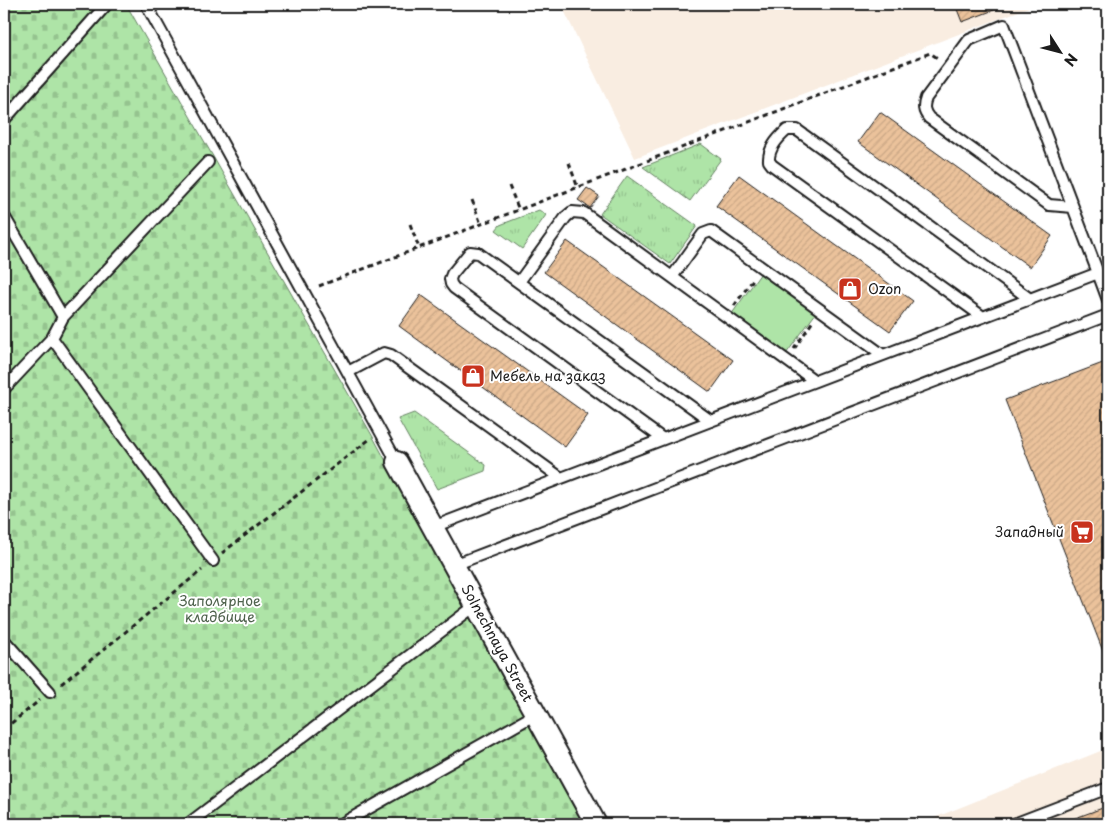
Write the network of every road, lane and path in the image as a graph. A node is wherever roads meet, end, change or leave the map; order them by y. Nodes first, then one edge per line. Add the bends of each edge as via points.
1 (107, 4) edge
2 (146, 4) edge
3 (948, 66) junction
4 (4, 120) edge
5 (208, 162) dead end
6 (569, 163) dead end
7 (509, 186) dead end
8 (578, 188) junction
9 (472, 200) dead end
10 (1073, 207) junction
11 (518, 210) junction
12 (4, 216) edge
13 (410, 224) dead end
14 (482, 224) junction
15 (420, 248) junction
16 (762, 267) junction
17 (1098, 272) junction
18 (672, 277) junction
19 (519, 282) junction
20 (319, 286) dead end
21 (1030, 299) junction
22 (1108, 300) edge
23 (822, 310) junction
24 (1108, 315) edge
25 (727, 316) junction
26 (63, 317) junction
27 (983, 317) junction
28 (52, 338) junction
29 (883, 355) junction
30 (786, 359) junction
31 (348, 372) junction
32 (815, 381) junction
33 (4, 389) edge
34 (374, 420) junction
35 (710, 421) junction
36 (663, 439) junction
37 (397, 462) joint
38 (561, 478) junction
39 (433, 526) junction
40 (213, 561) junction
41 (454, 565) junction
42 (476, 605) junction
43 (4, 640) edge
44 (50, 692) junction
45 (536, 714) junction
46 (4, 729) edge
47 (1108, 788) edge
48 (188, 824) edge
49 (341, 824) edge
50 (596, 824) edge
51 (1014, 824) edge

1 - 4 lane
2 - 31 lane
3 - 8 path via 930,53
3 - 10 lane via 923,105 929,118 1048,205
3 - 10 lane via 970,40 1004,25
5 - 26 lane
6 - 8 path
7 - 11 path
8 - 11 path
9 - 14 path
10 - 17 lane
11 - 14 path
12 - 26 lane
13 - 15 path
14 - 15 path
15 - 20 path
16 - 18 lane via 711,231 703,234
16 - 23 lane
16 - 25 path
17 - 21 lane
17 - 22 lane
18 - 19 lane via 584,213 572,212
18 - 25 lane
19 - 35 lane
19 - 36 lane via 474,251 466,255 450,279 454,288
21 - 27 lane
21 - 27 lane via 797,130 783,134 770,150 768,156 772,165
23 - 29 lane
23 - 30 path
24 - 41 lane
25 - 30 lane
26 - 28 lane
27 - 29 lane
28 - 33 lane
28 - 40 lane
29 - 32 lane
30 - 32 lane
31 - 34 lane
31 - 38 lane via 377,355 391,355
32 - 35 lane
34 - 37 lane
34 - 40 path via 373,437
35 - 36 lane
36 - 38 lane
37 - 39 street, Solnechnaya Street
38 - 39 lane
39 - 41 street, Solnechnaya Street
40 - 44 path
41 - 42 street, Solnechnaya Street
42 - 45 street, Solnechnaya Street
42 - 48 lane
43 - 44 lane
44 - 46 path
45 - 49 lane
45 - 50 street, Solnechnaya Street
47 - 51 lane

